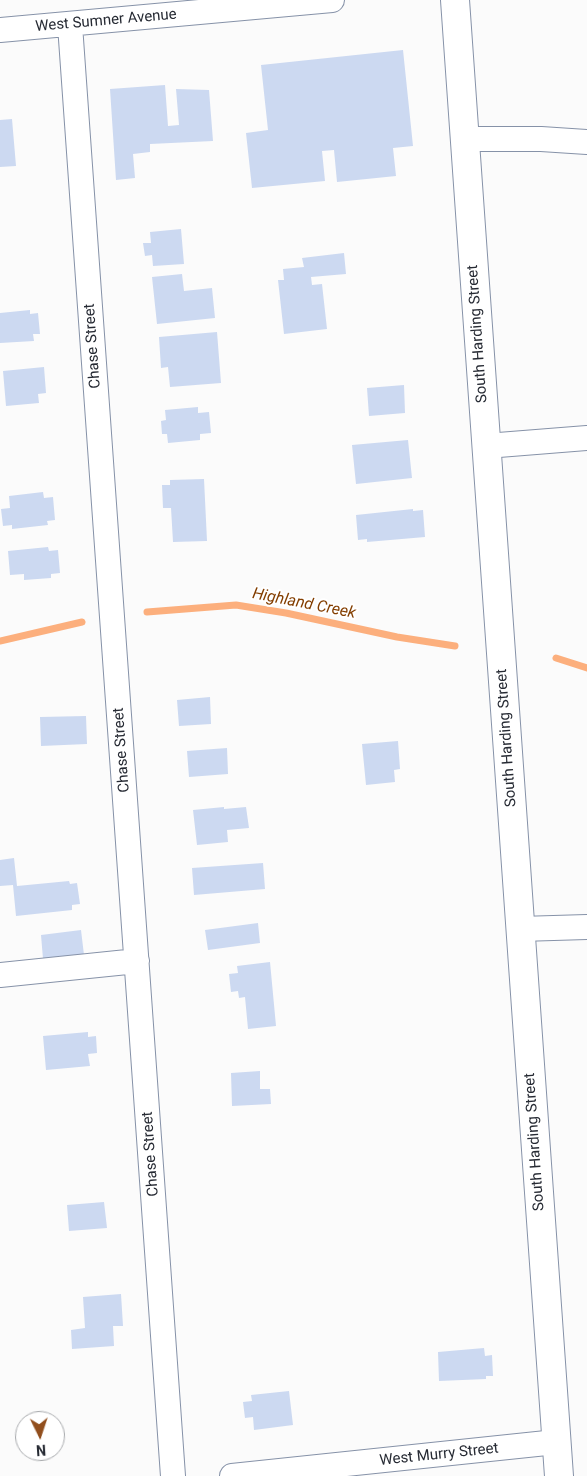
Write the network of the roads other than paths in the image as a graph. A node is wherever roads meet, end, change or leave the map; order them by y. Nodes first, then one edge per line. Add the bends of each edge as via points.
1 (332, 0) edge
2 (455, 0) edge
3 (70, 25) junction
4 (0, 30) edge
5 (465, 139) junction
6 (587, 142) edge
7 (587, 438) edge
8 (486, 446) junction
9 (587, 927) edge
10 (520, 928) junction
11 (137, 960) junction
12 (0, 975) edge
13 (556, 1442) junction
14 (174, 1476) edge
15 (232, 1476) edge
16 (559, 1476) edge

1 - 3 street, West Sumner Avenue
2 - 5 main road, South Harding Street
3 - 4 street, West Sumner Avenue
3 - 11 street, Chase Street
5 - 6 street
5 - 8 main road, South Harding Street
7 - 8 street
8 - 10 main road, South Harding Street
9 - 10 street
10 - 13 main road, South Harding Street
11 - 12 street
11 - 14 street, Chase Street
13 - 15 street, West Murry Street
13 - 16 main road, South Harding Street

